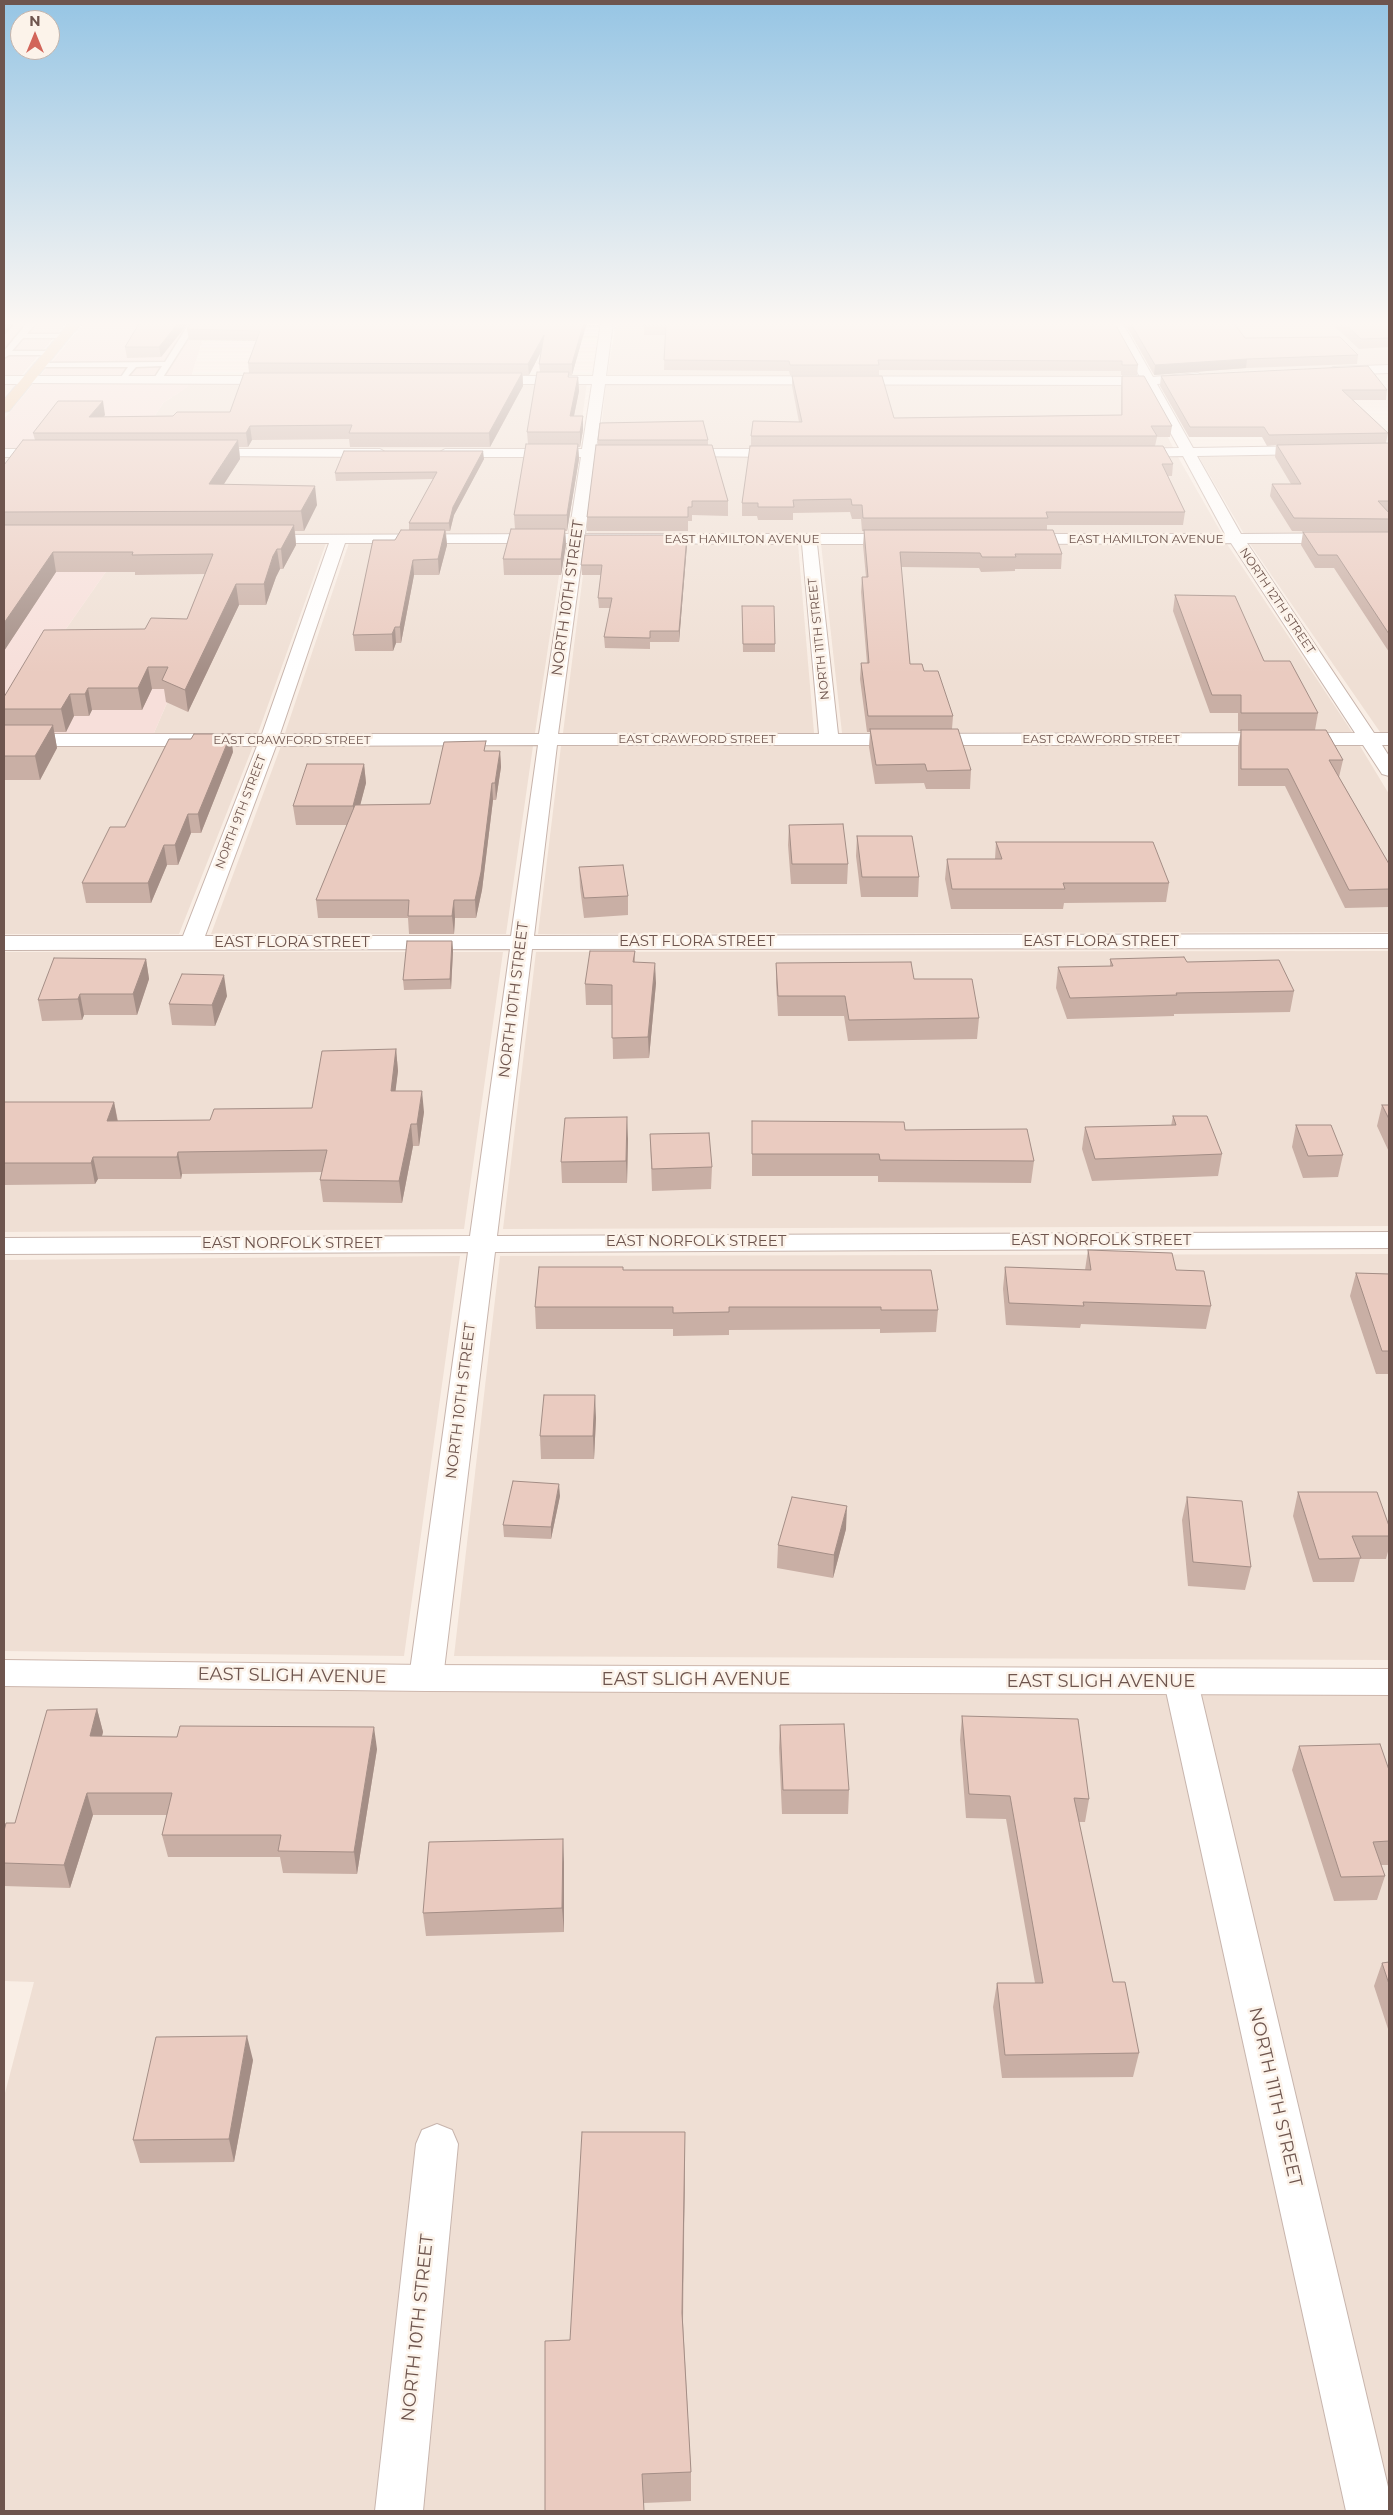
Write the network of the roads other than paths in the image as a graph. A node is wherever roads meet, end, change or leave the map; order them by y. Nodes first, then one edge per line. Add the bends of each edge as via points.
1 (590, 439) edge
2 (1179, 439) edge
3 (1331, 450) edge
4 (4, 453) edge
5 (63, 453) edge
6 (192, 453) edge
7 (390, 453) edge
8 (429, 453) edge
9 (588, 453) junction
10 (648, 453) edge
11 (668, 453) edge
12 (797, 453) edge
13 (1116, 453) edge
14 (1186, 453) junction
15 (240, 538) edge
16 (339, 538) junction
17 (576, 538) junction
18 (1389, 538) edge
19 (809, 539) junction
20 (918, 539) edge
21 (1007, 539) edge
22 (1236, 539) junction
23 (829, 739) junction
24 (1380, 739) edge
25 (4, 740) edge
26 (269, 740) junction
27 (548, 740) junction
28 (1389, 770) edge
29 (1389, 941) edge
30 (4, 943) edge
31 (192, 943) junction
32 (521, 943) junction
33 (1389, 1240) edge
34 (482, 1242) junction
35 (4, 1246) edge
36 (4, 1673) edge
37 (426, 1678) junction
38 (1180, 1682) junction
39 (1389, 1682) edge
40 (437, 2144) dead end
41 (400, 2511) edge
42 (1370, 2511) edge

1 - 9 street, NORTH 10TH STREET
2 - 14 street, NORTH 12TH STREET
3 - 14 street
4 - 5 street
6 - 7 street
8 - 9 street
9 - 10 street
9 - 17 street, NORTH 10TH STREET
11 - 12 street
13 - 14 street
14 - 22 street, NORTH 12TH STREET
15 - 16 street, EAST HAMILTON AVENUE
16 - 17 street, EAST HAMILTON AVENUE
16 - 26 street, NORTH 9TH STREET
17 - 19 street, EAST HAMILTON AVENUE
17 - 27 street, NORTH 10TH STREET
18 - 22 street, EAST HAMILTON AVENUE
19 - 20 street, EAST HAMILTON AVENUE
19 - 23 street, NORTH 11TH STREET
21 - 22 street, EAST HAMILTON AVENUE
22 - 24 street, NORTH 12TH STREET
23 - 24 street, EAST CRAWFORD STREET
23 - 27 street, EAST CRAWFORD STREET
24 - 28 street, NORTH 12TH STREET
25 - 26 street, EAST CRAWFORD STREET
26 - 27 street, EAST CRAWFORD STREET
26 - 31 street, NORTH 9TH STREET
27 - 32 street, NORTH 10TH STREET
29 - 32 street, EAST FLORA STREET
30 - 31 street, EAST FLORA STREET
31 - 32 street, EAST FLORA STREET
32 - 34 street, NORTH 10TH STREET
33 - 34 street, EAST NORFOLK STREET
34 - 35 street, EAST NORFOLK STREET
34 - 37 street, NORTH 10TH STREET
36 - 37 street, EAST SLIGH AVENUE
37 - 38 street, EAST SLIGH AVENUE
38 - 39 street, EAST SLIGH AVENUE
38 - 42 street, NORTH 11TH STREET
40 - 41 street, NORTH 10TH STREET

